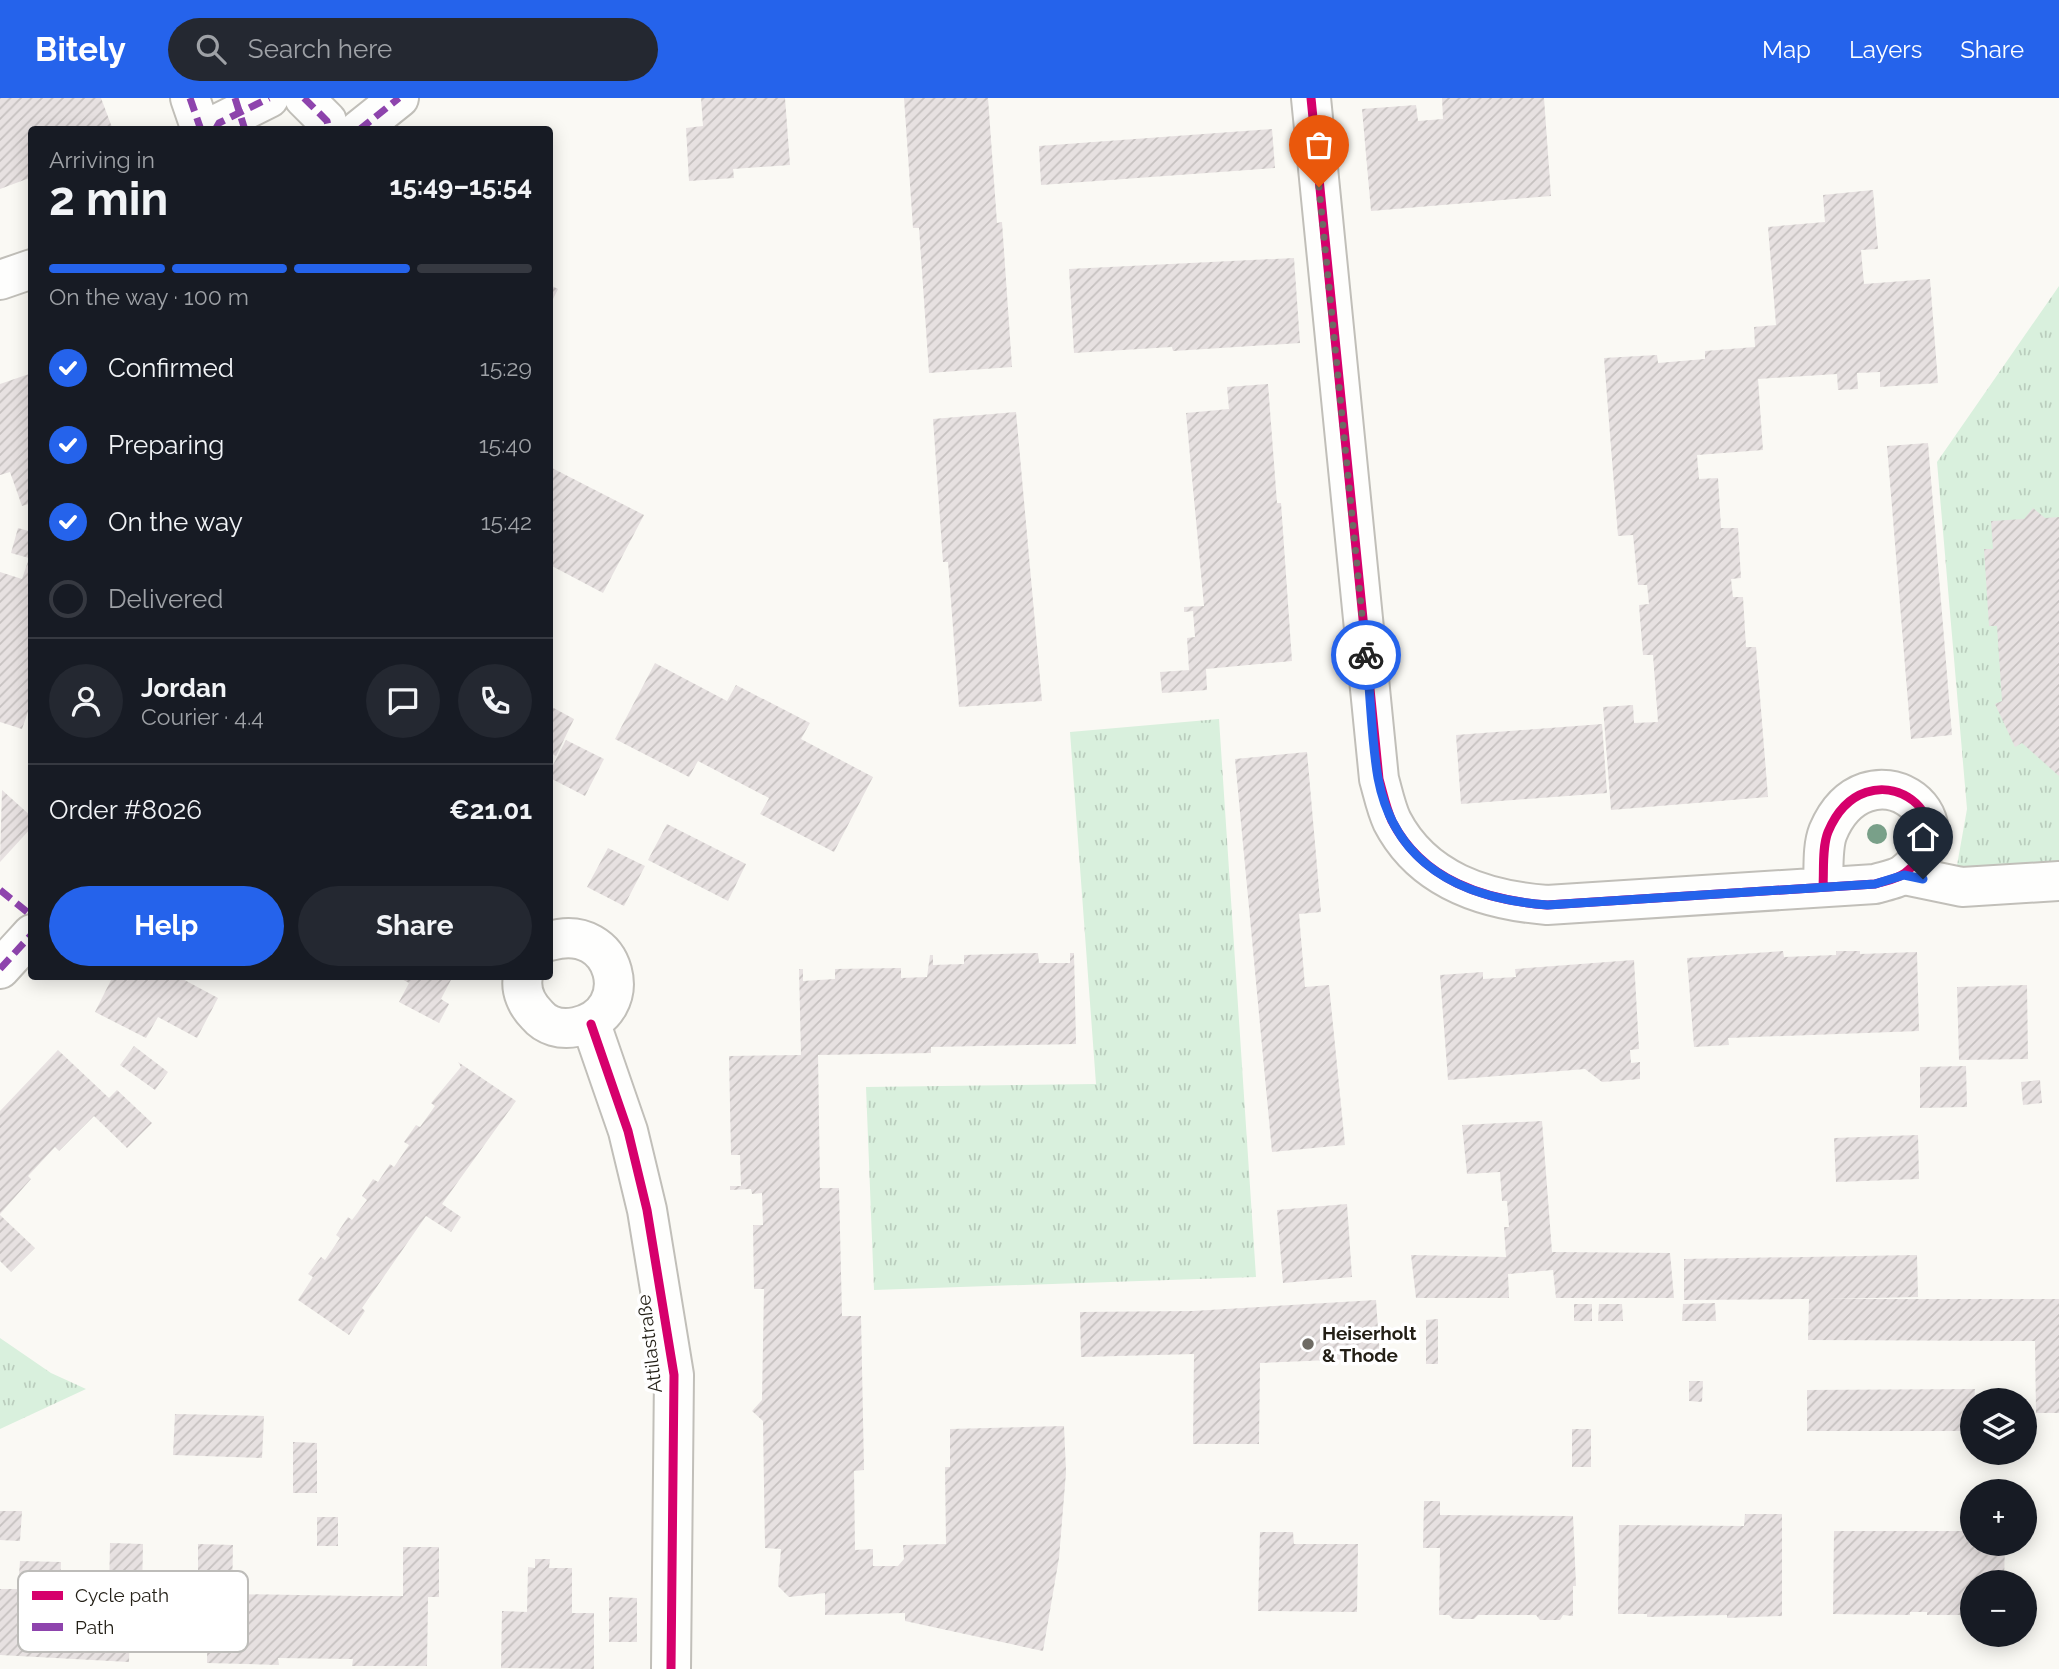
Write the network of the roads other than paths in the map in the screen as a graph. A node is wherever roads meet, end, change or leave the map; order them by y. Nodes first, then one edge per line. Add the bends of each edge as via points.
1 (190, 98) edge
2 (304, 98) edge
3 (399, 98) edge
4 (1311, 98) edge
5 (200, 126) edge
6 (328, 126) edge
7 (364, 126) edge
8 (28, 270) edge
9 (0, 280) edge
10 (1904, 875) junction
11 (2059, 881) edge
12 (1823, 886) junction
13 (28, 938) edge
14 (553, 940) edge
15 (0, 969) edge
16 (524, 980) edge
17 (590, 1024) junction
18 (671, 1669) edge

1 - 5 street
2 - 6 street
3 - 7 street
4 - 12 street via 1378,779 1391,819 1409,848 1437,873 1506,902 1548,905
8 - 9 street
10 - 11 street via 1962,887
10 - 12 street via 1875,884
10 - 12 street via 1921,855 1930,832 1926,813 1910,797 1885,788 1864,790 1846,804 1827,833
13 - 15 street
14 - 17 street via 570,936 593,943 610,961 614,984 608,1008
16 - 17 street via 527,1005 544,1023 566,1029
17 - 18 street, Attilastraße via 628,1131 647,1210 674,1375

